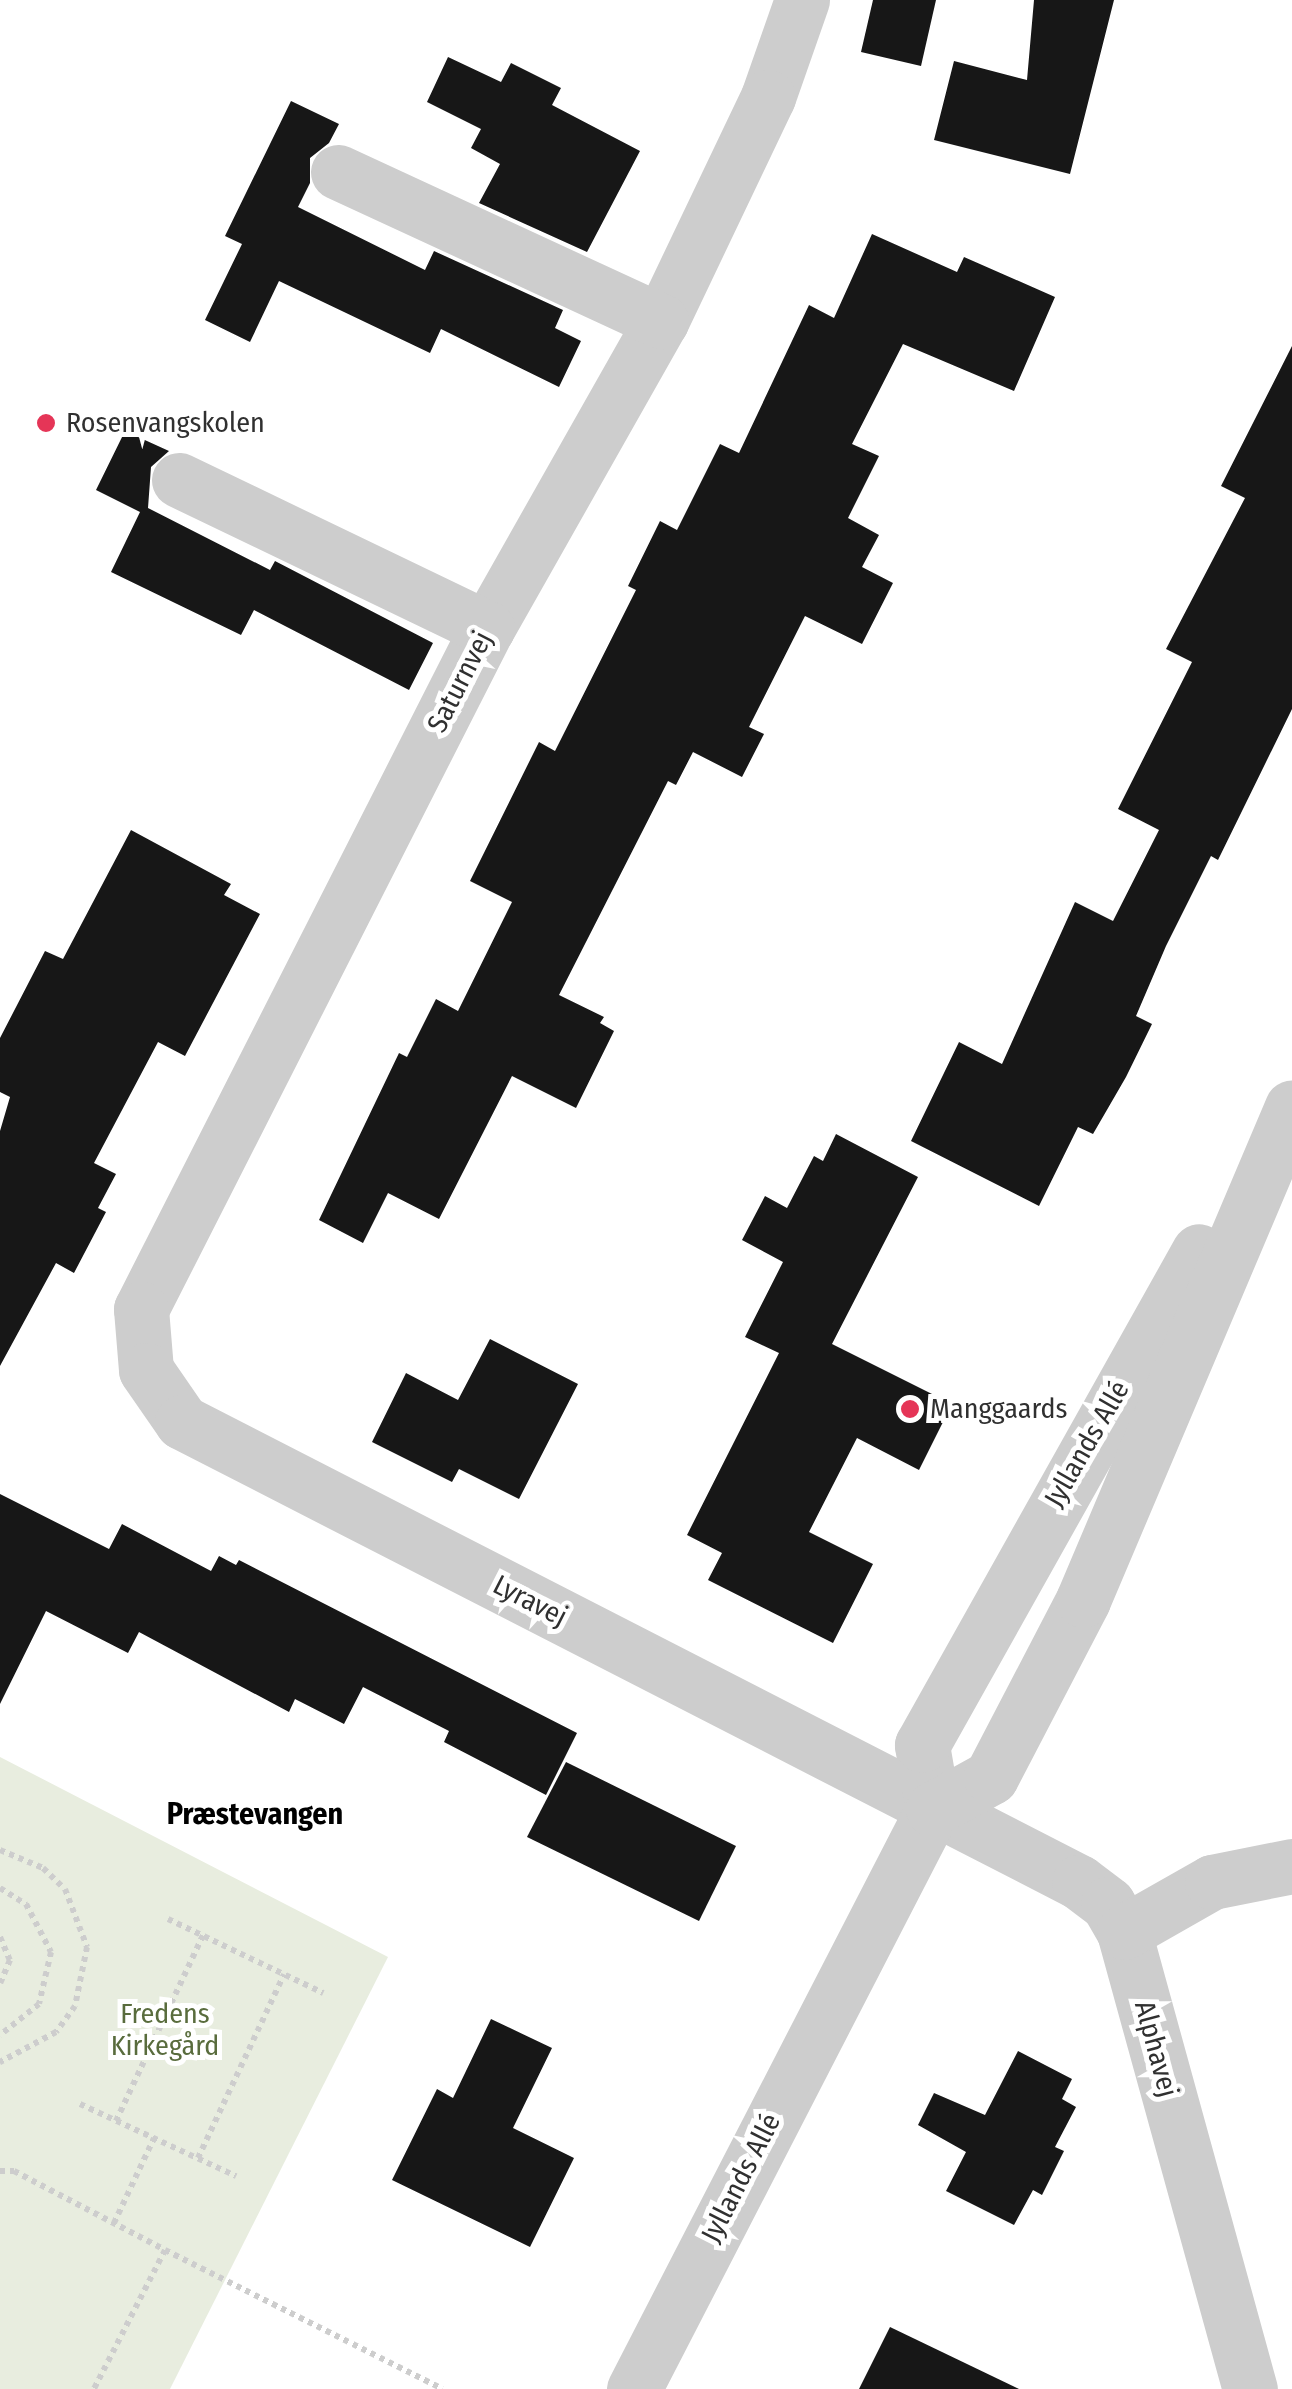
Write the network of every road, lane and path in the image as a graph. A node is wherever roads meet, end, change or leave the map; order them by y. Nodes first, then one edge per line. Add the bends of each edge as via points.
1 (802, 0) edge
2 (338, 172) dead end
3 (661, 321) junction
4 (179, 480) dead end
5 (487, 628) junction
6 (1292, 1091) edge
7 (1292, 1107) edge
8 (146, 1370) joint
9 (933, 1809) junction
10 (0, 1850) edge
11 (1292, 1866) edge
12 (0, 1888) edge
13 (168, 1920) dead end
14 (1124, 1932) junction
15 (203, 1935) junction
16 (0, 1937) edge
17 (284, 1974) junction
18 (0, 1983) edge
19 (323, 1993) dead end
20 (0, 2035) edge
21 (0, 2062) edge
22 (80, 2104) dead end
23 (116, 2120) junction
24 (154, 2138) junction
25 (198, 2158) junction
26 (0, 2170) edge
27 (236, 2176) dead end
28 (114, 2223) junction
29 (165, 2250) junction
30 (94, 2389) edge
31 (442, 2389) edge
32 (634, 2389) edge
33 (1250, 2389) edge

1 - 3 street, Saturnvej via 768,97
2 - 3 street
3 - 5 street, Saturnvej
4 - 5 street
5 - 8 street, Saturnvej via 141,1309
6 - 9 street, Jyllands Allé via 1016,1567 922,1746
7 - 9 street, Jyllands Allé via 1083,1600 991,1777
8 - 9 street, Lyravej via 182,1422
9 - 14 street, Alphavej via 1079,1882 1108,1904
9 - 32 street, Jyllands Allé
10 - 21 path via 43,1868 65,1889 88,1947 75,2006 56,2032
11 - 14 street via 1212,1882
12 - 20 path via 26,1904 51,1952 40,2004
13 - 15 path
14 - 33 street, Alphavej
15 - 17 path
15 - 23 path
16 - 18 path via 10,1960
17 - 19 path
17 - 25 path
22 - 23 path
23 - 24 path
24 - 25 path
24 - 28 path
25 - 27 path
26 - 28 path
28 - 29 path
29 - 30 path
29 - 31 path

